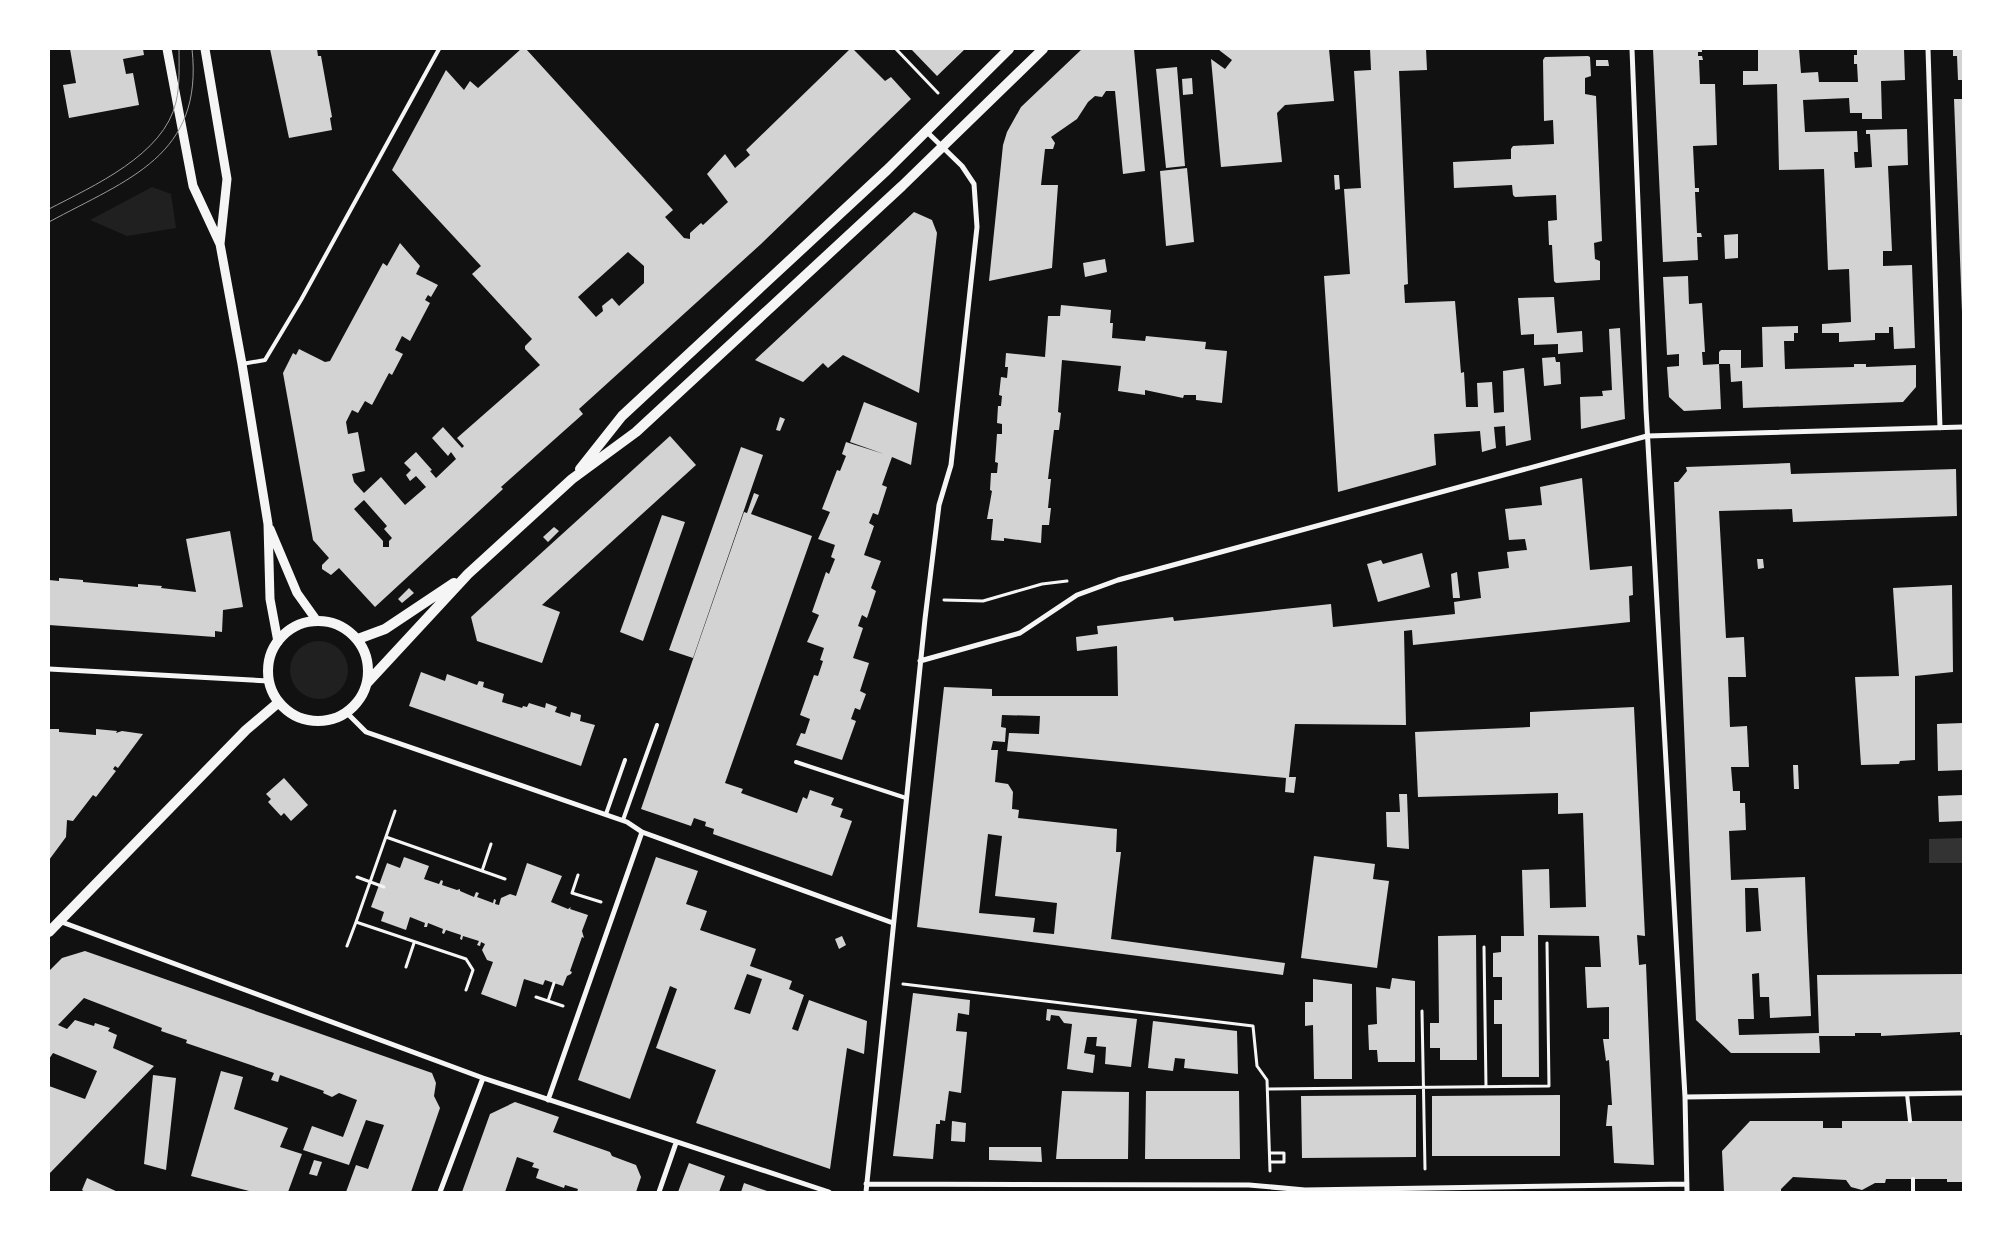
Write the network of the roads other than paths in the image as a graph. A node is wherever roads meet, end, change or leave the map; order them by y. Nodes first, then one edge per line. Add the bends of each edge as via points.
1 (167, 49) edge
2 (205, 49) edge
3 (439, 49) edge
4 (1009, 49) edge
5 (1043, 49) edge
6 (1632, 49) edge
7 (1928, 49) edge
8 (926, 131) junction
9 (943, 147) junction
10 (220, 244) junction
11 (242, 364) junction
12 (1963, 427) edge
13 (1940, 428) junction
14 (1648, 436) junction
15 (572, 479) junction
16 (268, 524) junction
17 (468, 574) junction
18 (317, 621) junction
19 (358, 639) junction
20 (278, 642) junction
21 (920, 661) junction
22 (49, 669) edge
23 (269, 682) junction
24 (367, 683) junction
25 (279, 702) junction
26 (346, 712) junction
27 (657, 724) dead end
28 (624, 760) dead end
29 (796, 762) dead end
30 (906, 798) junction
31 (606, 814) junction
32 (623, 820) junction
33 (642, 832) junction
34 (59, 921) junction
35 (892, 924) junction
36 (49, 932) edge
37 (483, 1078) junction
38 (1963, 1093) edge
39 (1907, 1094) junction
40 (1685, 1097) junction
41 (548, 1100) junction
42 (1910, 1121) dead end
43 (676, 1142) junction
44 (1913, 1179) dead end
45 (866, 1184) junction
46 (1687, 1184) junction
47 (1271, 1190) edge
48 (440, 1192) edge
49 (659, 1192) edge
50 (829, 1192) edge
51 (866, 1192) edge
52 (1687, 1192) edge
53 (1913, 1192) edge

1 - 10 street via 193,186
2 - 10 street via 227,180
3 - 11 lane via 265,360
4 - 8 main road
5 - 9 main road
6 - 14 street
7 - 13 street
8 - 9 street
8 - 15 main road via 622,416
9 - 15 main road via 636,432
9 - 21 street via 974,184 977,227 954,444 939,505
10 - 11 street
11 - 16 street
12 - 13 street
13 - 14 street
14 - 21 street via 1118,580 1077,595 1020,633
14 - 40 street
15 - 17 main road
16 - 18 street via 297,593
16 - 20 street via 270,599
17 - 19 main road via 385,629
17 - 24 main road
18 - 19 main road via 343,627
18 - 20 main road via 295,628
19 - 24 main road via 366,657
20 - 23 main road via 271,654
21 - 30 street
22 - 23 street
23 - 25 main road
24 - 26 main road via 356,704
25 - 26 main road via 303,719 333,719
25 - 34 main road via 246,730
26 - 31 street via 366,732
27 - 32 lane
28 - 31 lane
29 - 30 lane
30 - 35 street
31 - 32 street
32 - 33 street
33 - 35 street
33 - 41 street
34 - 36 main road
34 - 37 street
35 - 45 street
37 - 41 street
37 - 48 street
38 - 39 street
39 - 40 street
39 - 42 lane
40 - 46 street
41 - 43 street
43 - 49 street
43 - 50 street
44 - 53 lane
45 - 47 street via 1249,1185
45 - 51 street
46 - 47 street
46 - 52 street

